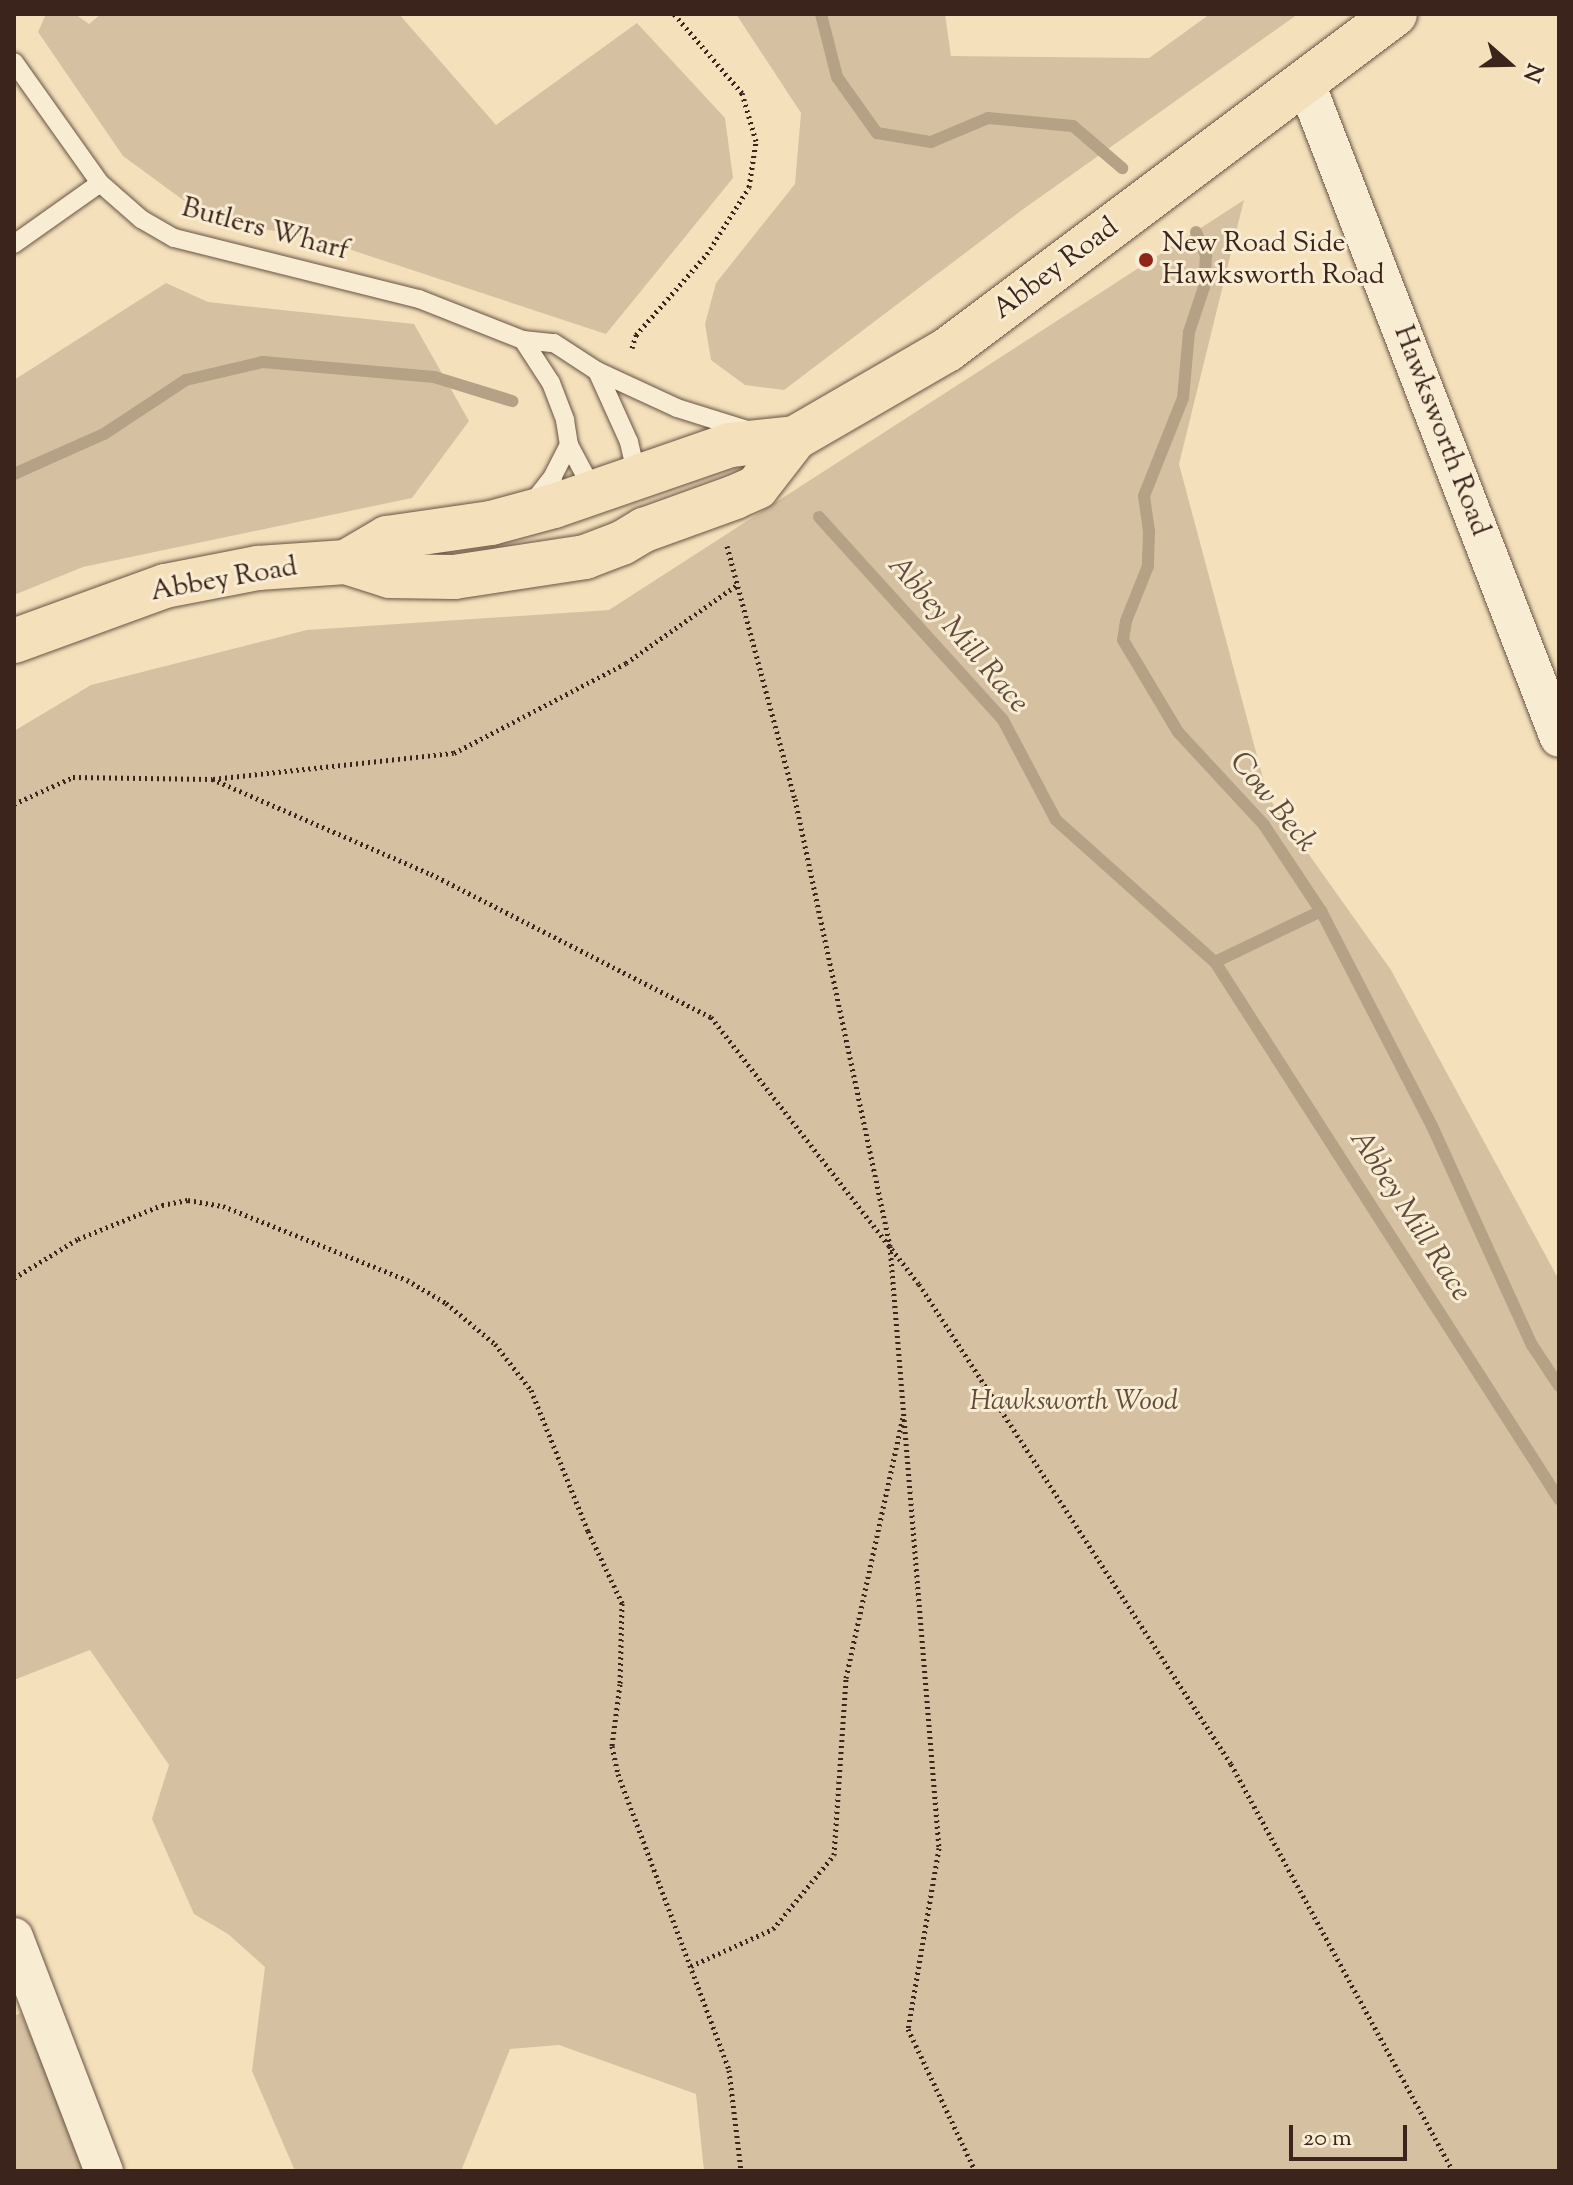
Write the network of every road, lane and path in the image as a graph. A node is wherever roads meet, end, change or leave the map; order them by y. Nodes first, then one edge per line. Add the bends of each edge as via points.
1 (674, 14) edge
2 (1395, 14) edge
3 (14, 62) edge
4 (1305, 81) junction
5 (100, 183) junction
6 (14, 244) edge
7 (523, 340) junction
8 (632, 348) dead end
9 (597, 371) junction
10 (795, 438) junction
11 (569, 445) junction
12 (620, 513) junction
13 (491, 523) junction
14 (727, 546) dead end
15 (346, 562) junction
16 (737, 585) junction
17 (14, 641) edge
18 (1559, 738) edge
19 (212, 779) junction
20 (14, 804) edge
21 (890, 1246) junction
22 (14, 1278) edge
23 (904, 1410) junction
24 (14, 1937) edge
25 (691, 1966) junction
26 (104, 2171) edge
27 (741, 2171) edge
28 (975, 2171) edge
29 (1453, 2171) edge

1 - 8 path via 742,93 756,141 749,187 707,254 636,335
2 - 4 main road, Abbey Road
3 - 5 lane, Butlers Wharf
4 - 10 main road, Abbey Road via 947,350
4 - 18 street, Hawksworth Road
5 - 6 lane
5 - 7 lane, Butlers Wharf via 141,219 174,238 419,299
7 - 9 lane, Butlers Wharf via 554,343
7 - 11 lane via 551,383
9 - 10 lane, Butlers Wharf via 703,418
9 - 12 lane via 629,442
10 - 12 main road, Abbey Road via 757,487
11 - 12 lane
11 - 13 lane via 537,500
12 - 13 main road, Abbey Road
12 - 15 main road, Abbey Road via 454,577 390,576
13 - 15 main road, Abbey Road via 387,538
14 - 16 path
15 - 17 main road, Abbey Road via 258,568 165,586
16 - 19 path via 626,663 454,753
16 - 21 path via 795,799
19 - 20 path via 73,777
19 - 21 path via 431,874 711,1017
21 - 23 path
21 - 29 path via 1231,1764
22 - 25 path via 78,1239 188,1200 223,1206 407,1280 446,1303 495,1344 531,1390 622,1603 612,1746
23 - 25 path via 846,1678 834,1855 773,1929
23 - 28 path via 939,1848 908,2029
24 - 26 street
25 - 27 path via 729,2070

